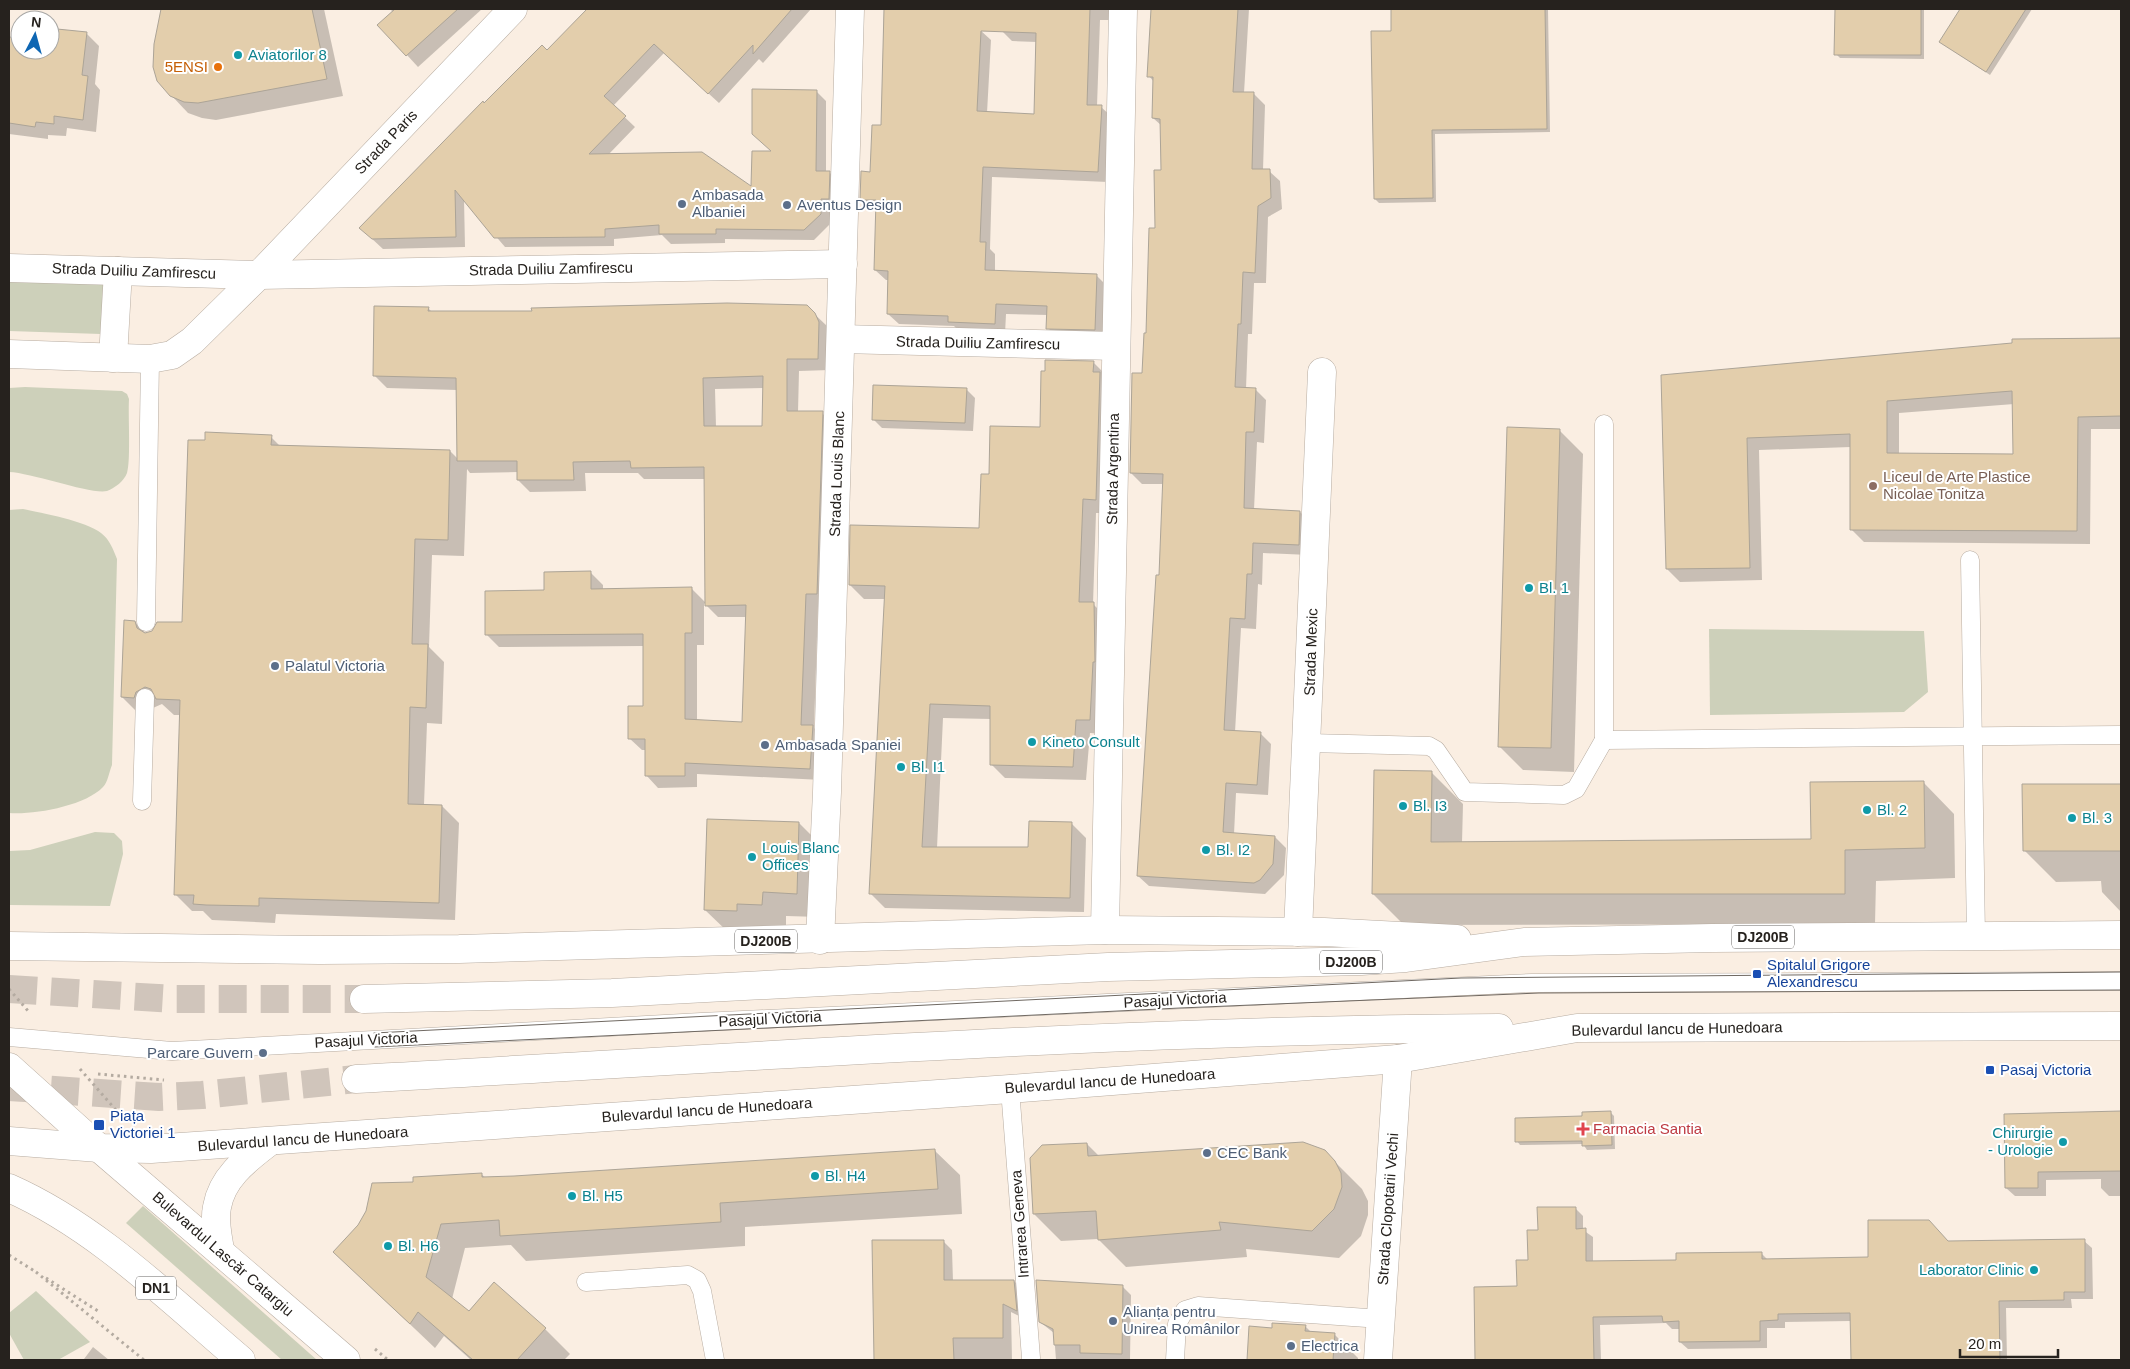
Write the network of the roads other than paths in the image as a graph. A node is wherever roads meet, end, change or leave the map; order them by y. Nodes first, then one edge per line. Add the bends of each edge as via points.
1 (513, 9) edge
2 (850, 9) edge
3 (1122, 9) edge
4 (843, 264) junction
5 (9, 268) edge
6 (118, 271) junction
7 (259, 275) junction
8 (841, 339) junction
9 (1115, 346) junction
10 (9, 354) edge
11 (113, 358) junction
12 (150, 359) junction
13 (1322, 372) dead end
14 (1604, 424) dead end
15 (1970, 560) dead end
16 (146, 622) dead end
17 (145, 698) dead end
18 (2121, 735) edge
19 (1973, 737) junction
20 (1604, 740) junction
21 (1308, 742) junction
22 (142, 802) dead end
23 (1105, 930) junction
24 (1298, 932) junction
25 (2121, 935) edge
26 (1976, 937) junction
27 (820, 940) junction
28 (1524, 942) junction
29 (9, 946) edge
30 (1296, 963) junction
31 (2121, 980) edge
32 (364, 999) tunnel mouth
33 (2121, 1026) edge
34 (1577, 1028) junction
35 (9, 1037) edge
36 (1398, 1059) junction
37 (9, 1067) edge
38 (356, 1079) tunnel mouth
39 (1010, 1089) junction
40 (9, 1142) edge
41 (269, 1142) junction
42 (99, 1148) junction
43 (9, 1188) edge
44 (220, 1250) junction
45 (586, 1282) dead end
46 (1381, 1319) junction
47 (1030, 1358) dead end
48 (241, 1360) edge
49 (346, 1360) edge
50 (715, 1360) edge
51 (1175, 1360) edge
52 (1378, 1360) edge

1 - 7 main road, Strada Paris
2 - 4 main road, Strada Louis Blanc
3 - 9 main road, Strada Argentina
4 - 7 main road, Strada Duiliu Zamfirescu
4 - 8 main road, Strada Louis Blanc
5 - 6 main road, Strada Duiliu Zamfirescu
6 - 7 main road, Strada Duiliu Zamfirescu
6 - 11 main road
7 - 12 main road via 192,342 172,355
8 - 9 main road, Strada Duiliu Zamfirescu
8 - 27 main road, Strada Louis Blanc
9 - 23 main road, Strada Argentina
10 - 11 main road
11 - 12 main road
12 - 16 lane
13 - 21 main road, Strada Mexic
14 - 20 lane
15 - 19 lane
17 - 22 lane
18 - 19 lane
19 - 20 lane
19 - 26 lane
20 - 21 lane via 1576,789 1564,794 1465,792 1436,750 1428,746
21 - 24 main road, Strada Mexic
23 - 24 main road, DJ200B
23 - 27 main road, DJ200B
24 - 28 main road, DJ200B
24 - 30 main road, Strada Mexic
25 - 26 main road, DJ200B
26 - 28 main road, DJ200B
27 - 29 main road, DJ200B via 320,950
28 - 30 main road, DJ200B via 1406,958
30 - 32 main road via 1108,967 612,993
31 - 35 lane, Pasajul Victoria via 1532,983 701,1022 172,1051
33 - 34 main road, Bulevardul Iancu de Hunedoara
34 - 36 main road, Bulevardul Iancu de Hunedoara
34 - 38 main road via 1303,1030 1138,1036
36 - 39 main road, Bulevardul Iancu de Hunedoara
36 - 46 main road, Strada Clopotarii Vechi
37 - 42 main road, Bulevardul Lascăr Catargiu
39 - 41 main road, Bulevardul Iancu de Hunedoara
39 - 47 lane, Intrarea Geneva
40 - 42 main road, Bulevardul Iancu de Hunedoara
41 - 42 main road, Bulevardul Iancu de Hunedoara via 151,1149
41 - 44 main road via 237,1168 225,1184 216,1208
42 - 44 main road, Bulevardul Lascăr Catargiu
43 - 48 main road, DN1 via 103,1244
44 - 49 main road, Bulevardul Lascăr Catargiu
45 - 50 lane via 688,1275 697,1280
46 - 51 lane via 1198,1306 1185,1310 1177,1324
46 - 52 main road, Strada Clopotarii Vechi

